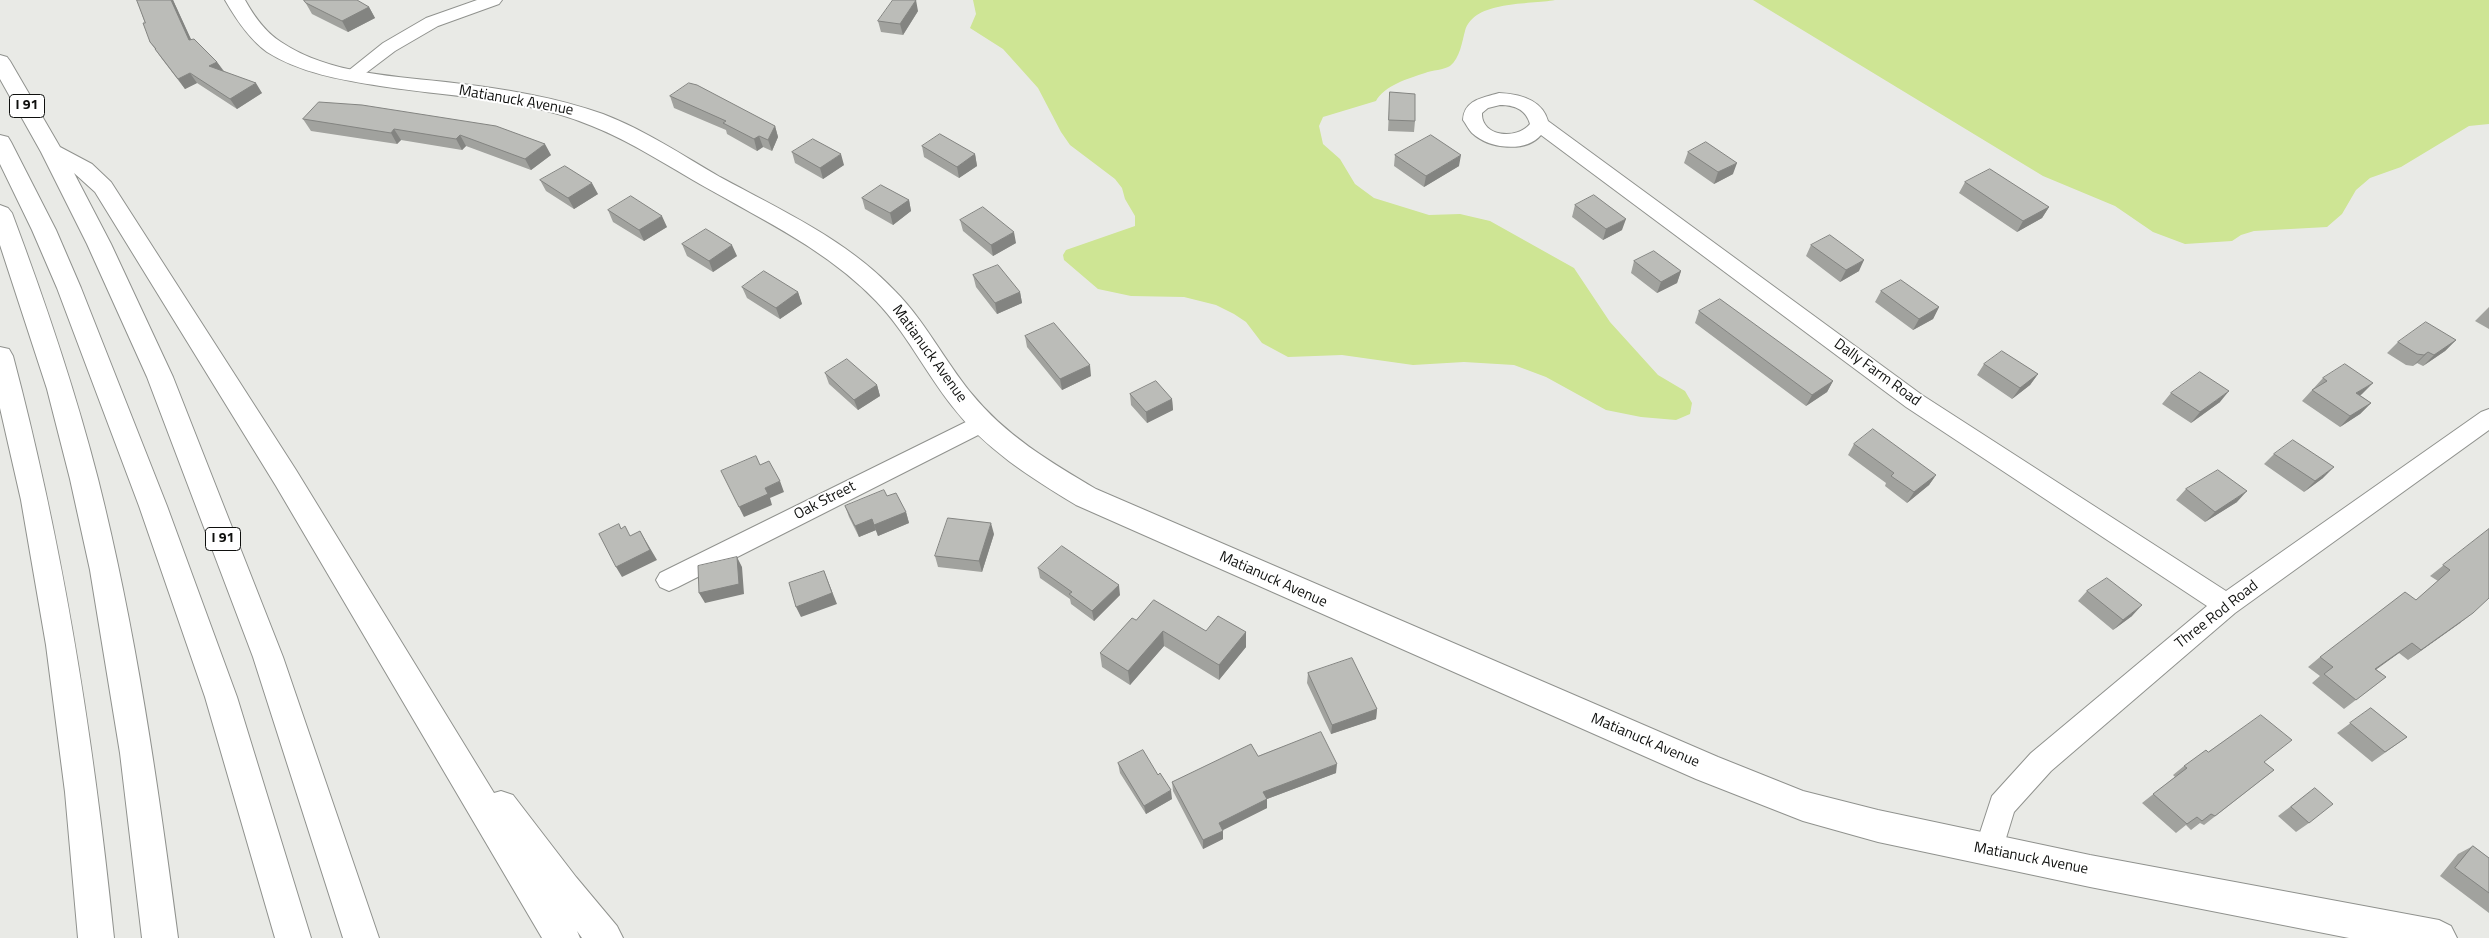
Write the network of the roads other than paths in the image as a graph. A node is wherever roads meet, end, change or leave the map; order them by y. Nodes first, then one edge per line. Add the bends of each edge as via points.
1 (235, 0) edge
2 (493, 0) edge
3 (0, 61) edge
4 (352, 75) junction
5 (1539, 124) dead end
6 (0, 142) edge
7 (52, 152) junction
8 (0, 213) edge
9 (0, 356) edge
10 (2489, 418) edge
11 (982, 423) junction
12 (669, 580) dead end
13 (2226, 605) junction
14 (464, 772) junction
15 (255, 808) junction
16 (1990, 851) junction
17 (96, 938) edge
18 (160, 938) edge
19 (274, 938) edge
20 (293, 938) edge
21 (362, 938) edge
22 (562, 938) edge
23 (605, 938) edge
24 (2439, 938) edge

1 - 4 main road, Matianuck Avenue via 248,22 273,46 300,60
2 - 4 street via 432,22 389,47
3 - 7 main road, I 91
4 - 11 main road, Matianuck Avenue via 514,98 561,108 600,121 661,152 817,242 864,276 897,309
5 - 13 street, Dally Farm Road via 1914,401
6 - 15 main road via 44,230 97,355 201,637
7 - 14 main road via 84,169 103,187 268,448
7 - 21 main road, I 91 via 119,283 184,437 270,666
8 - 18 main road via 50,351 98,538 138,753
9 - 17 main road via 28,471 59,633 82,798
10 - 13 street, Three Rod Road
11 - 12 street, Oak Street
11 - 16 main road, Matianuck Avenue via 1023,457 1105,506 1706,768 1837,816
13 - 16 street, Three Rod Road via 2040,762 2002,805
14 - 22 main road
14 - 23 main road via 511,817
15 - 19 main road via 259,857
15 - 20 main road
16 - 24 main road, Matianuck Avenue

